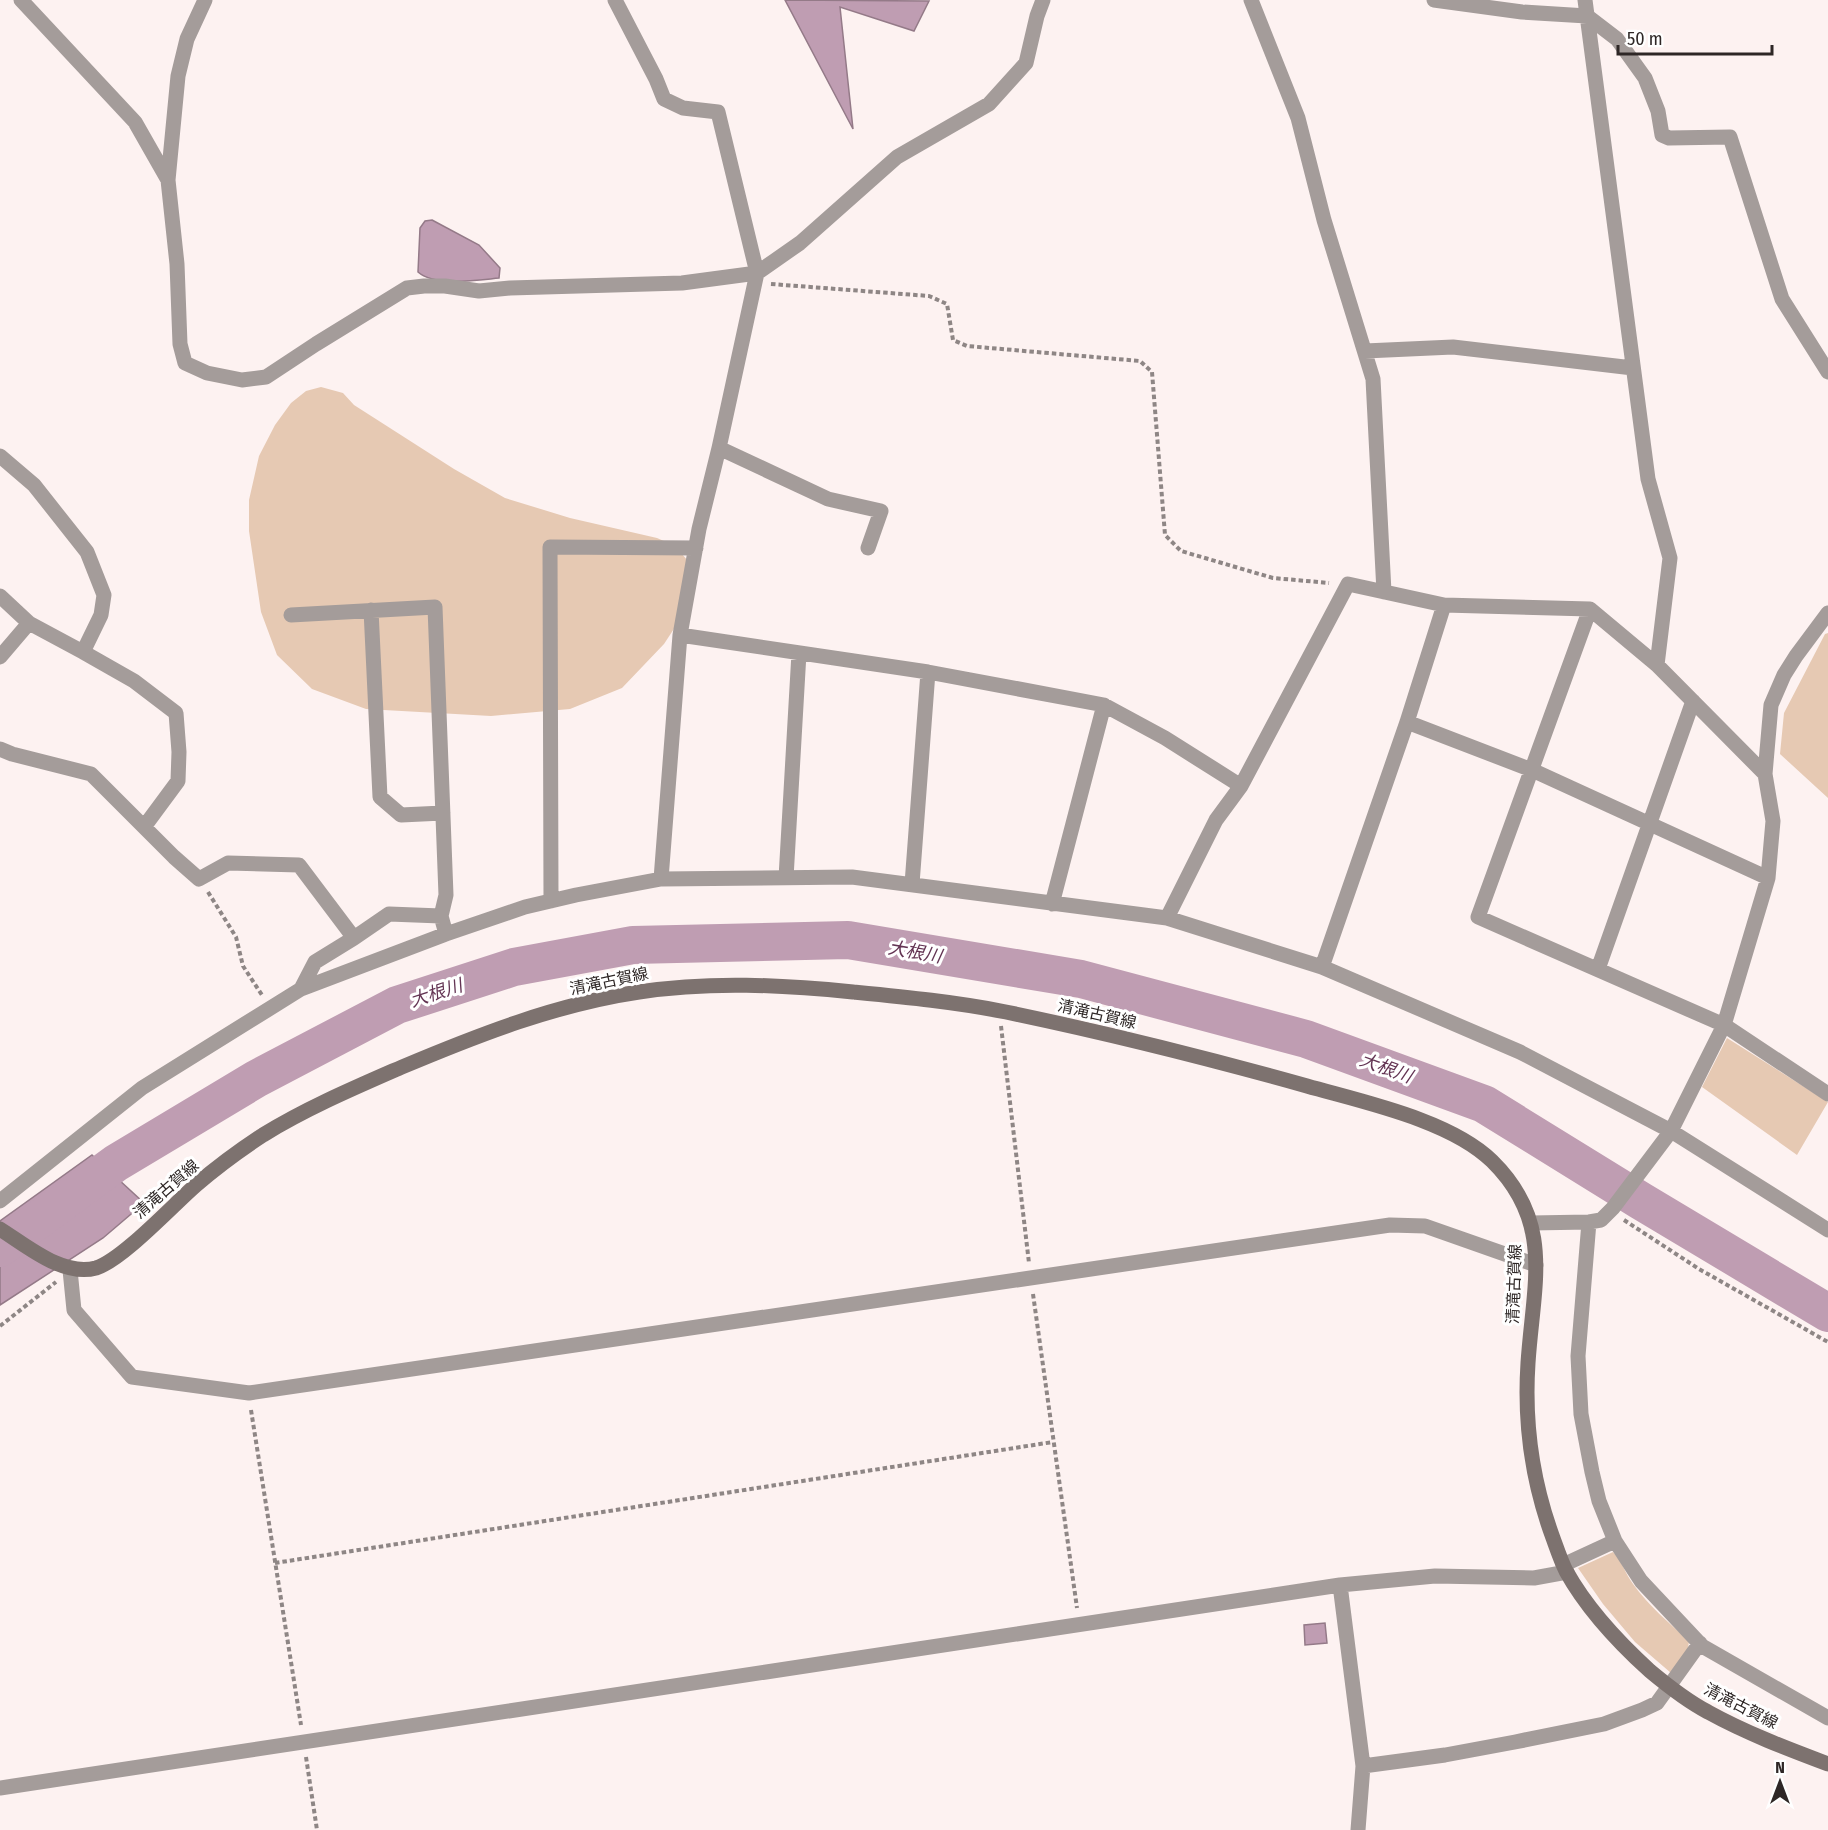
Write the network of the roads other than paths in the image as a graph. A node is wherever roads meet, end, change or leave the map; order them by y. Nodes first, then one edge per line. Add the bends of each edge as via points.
1 (21, 0) edge
2 (205, 0) edge
3 (615, 0) edge
4 (1043, 0) edge
5 (1251, 0) edge
6 (1434, 0) edge
7 (1585, 0) edge
8 (1587, 16) junction
9 (168, 180) junction
10 (757, 273) junction
11 (1365, 351) junction
12 (1633, 368) junction
13 (1828, 372) edge
14 (719, 448) junction
15 (0, 456) edge
16 (696, 548) junction
17 (868, 548) dead end
18 (1383, 592) junction
19 (0, 596) edge
20 (1444, 605) junction
21 (1590, 609) junction
22 (371, 610) junction
23 (1828, 613) edge
24 (291, 615) dead end
25 (29, 623) junction
26 (1823, 624) edge
27 (680, 635) junction
28 (83, 652) junction
29 (800, 652) junction
30 (0, 657) edge
31 (1657, 664) junction
32 (928, 672) junction
33 (1693, 701) junction
34 (1104, 705) junction
35 (1407, 722) junction
36 (0, 748) edge
37 (1532, 770) junction
38 (1765, 774) junction
39 (1241, 786) junction
40 (443, 813) junction
41 (1650, 824) junction
42 (144, 827) junction
43 (786, 878) junction
44 (1768, 878) junction
45 (661, 879) junction
46 (912, 884) junction
47 (551, 901) junction
48 (1052, 904) junction
49 (441, 916) junction
50 (1167, 918) junction
51 (446, 934) junction
52 (354, 938) junction
53 (1322, 967) junction
54 (1598, 969) junction
55 (301, 989) junction
56 (1724, 1025) junction
57 (1828, 1094) edge
58 (1668, 1135) junction
59 (0, 1201) edge
60 (1589, 1222) junction
61 (1531, 1223) junction
62 (0, 1229) edge
63 (1828, 1230) edge
64 (1536, 1265) junction
65 (65, 1267) junction
66 (1615, 1540) junction
67 (1565, 1569) junction
68 (1340, 1586) junction
69 (1700, 1643) junction
70 (1668, 1686) junction
71 (1828, 1718) edge
72 (1828, 1764) edge
73 (1363, 1766) junction
74 (0, 1788) edge
75 (1358, 1830) edge

1 - 9 street via 135,122
2 - 9 street via 187,39 178,76
3 - 10 street via 664,99 683,108 718,112
4 - 10 street via 1026,63 990,104 897,157 800,243
5 - 11 street via 1298,118 1324,220
6 - 8 street
7 - 8 street
8 - 12 street
8 - 13 street via 1617,39 1645,78 1658,111 1662,135 1730,137 1782,298
9 - 10 street via 180,344 185,363 207,373 242,380 266,377 407,288 445,286 478,291 682,283
10 - 14 street
11 - 12 street via 1454,347
11 - 18 street via 1373,379
12 - 31 street via 1648,479 1670,558
14 - 16 street
14 - 17 street via 828,499 881,511
15 - 28 street via 34,485 87,552 104,595 101,615
16 - 27 street
16 - 47 street via 550,547
18 - 20 street
18 - 39 street via 1348,584
19 - 25 street
20 - 21 street
20 - 35 street
21 - 31 street
21 - 37 street
22 - 24 street
22 - 40 street via 380,797 401,815
22 - 40 street via 435,607
23 - 26 street
25 - 28 street
25 - 30 street
26 - 38 street via 1784,675 1771,705
27 - 29 street
27 - 45 street
28 - 42 street via 134,681 176,713 178,781
29 - 32 street
29 - 43 street
31 - 33 street
32 - 34 street
32 - 46 street
33 - 38 street
33 - 41 street
34 - 39 street
34 - 48 street
35 - 37 street
35 - 53 street
36 - 42 street via 91,774
37 - 41 street
37 - 54 street via 1478,917
38 - 44 street via 1773,821
39 - 50 street via 1216,820
40 - 49 street via 446,895
41 - 44 street
41 - 54 street
42 - 52 street via 199,879 228,864 299,865
43 - 45 street
43 - 46 street via 852,877
44 - 56 street
45 - 47 street
46 - 48 street
47 - 51 street
48 - 50 street
49 - 51 street
49 - 52 street via 389,914
50 - 53 street
51 - 55 street
52 - 55 street via 315,962
53 - 58 street via 1520,1052
54 - 56 street
55 - 59 street via 142,1088
56 - 57 street
56 - 58 street
58 - 60 street via 1610,1211 1601,1220
58 - 63 street
60 - 61 street
60 - 66 street via 1578,1356 1581,1414 1599,1501
61 - 64 main road, 清滝古賀線
61 - 65 main road, 清滝古賀線 via 1523,1200 1490,1158 1441,1129 1389,1110 1108,1034 999,1011 909,998 755,985 696,985 585,1003 514,1024 456,1044 327,1100 261,1137 199,1182 117,1257 100,1267
62 - 65 main road
64 - 65 street via 1425,1226 1390,1225 249,1393 132,1377 74,1310
64 - 67 main road, 清滝古賀線 via 1526,1401 1530,1454 1544,1512
66 - 67 street
66 - 69 street via 1641,1581
67 - 68 street via 1534,1578 1435,1576
67 - 70 main road, 清滝古賀線 via 1595,1614 1627,1650
68 - 73 street
68 - 74 street
69 - 70 street
69 - 71 street
70 - 72 main road, 清滝古賀線 via 1705,1711
70 - 73 street via 1657,1703 1604,1724 1445,1755
73 - 75 street

